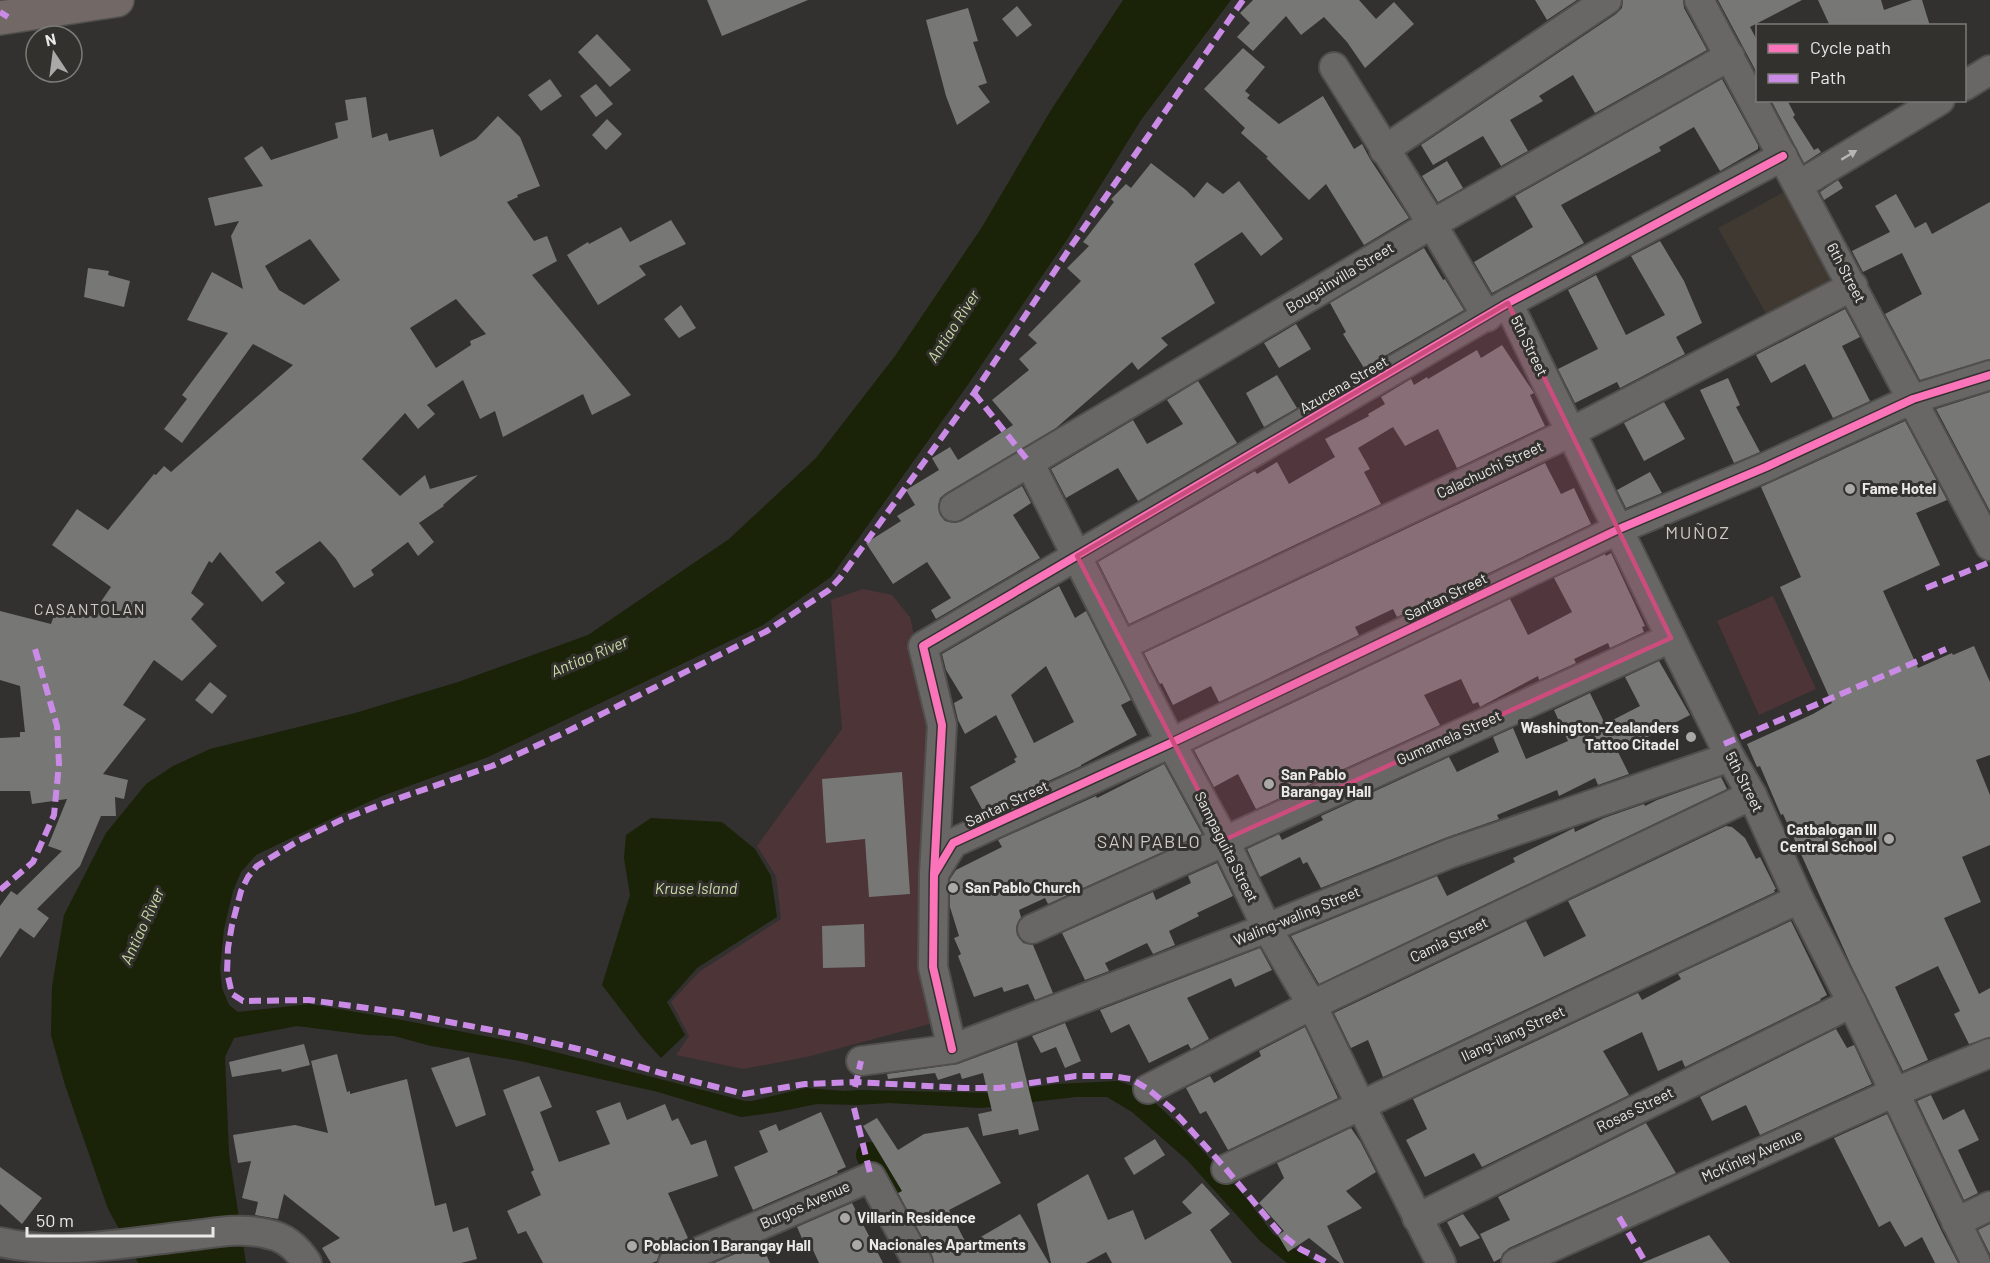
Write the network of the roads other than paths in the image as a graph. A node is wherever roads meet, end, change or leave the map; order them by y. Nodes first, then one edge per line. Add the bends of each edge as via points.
1 (117, 0) edge
2 (1607, 0) edge
3 (1699, 0) edge
4 (0, 18) edge
5 (1730, 56) junction
6 (1334, 67) dead end
7 (1990, 70) edge
8 (1966, 85) edge
9 (1937, 102) edge
10 (1384, 150) junction
11 (1783, 156) junction
12 (1799, 186) junction
13 (1432, 224) junction
14 (1853, 286) junction
15 (1498, 310) junction
16 (1990, 375) edge
17 (1913, 399) junction
18 (1571, 432) junction
19 (1029, 462) junction
20 (954, 507) dead end
21 (1982, 513) edge
22 (1619, 529) junction
23 (1990, 546) edge
24 (1077, 556) junction
25 (1671, 638) junction
26 (1123, 645) junction
27 (1172, 743) junction
28 (1730, 757) junction
29 (1752, 795) junction
30 (1224, 840) junction
31 (934, 874) junction
32 (1799, 899) junction
33 (1267, 928) junction
34 (1032, 929) dead end
35 (1852, 1003) junction
36 (1312, 1005) junction
37 (952, 1049) junction
38 (1990, 1053) edge
39 (861, 1061) dead end
40 (1148, 1089) dead end
41 (1894, 1092) junction
42 (1361, 1106) junction
43 (1226, 1169) dead end
44 (1990, 1206) edge
45 (1417, 1218) junction
46 (1956, 1222) junction
47 (0, 1242) edge
48 (307, 1263) edge
49 (673, 1263) edge
50 (918, 1263) edge
51 (1442, 1263) edge
52 (1516, 1263) edge
53 (1976, 1263) edge

1 - 4 highway
2 - 10 street
3 - 5 street, 6th Street
5 - 11 street, 6th Street
5 - 13 street, Bougainvilla Street
6 - 10 street, 5th Street
7 - 8 street
12 -> 9 street
10 - 13 street, 5th Street
11 - 12 street, 6th Street
11 - 15 street, Azucena Street
12 - 14 street, 6th Street
13 - 15 street, 5th Street
13 - 19 street, Bougainvilla Street
14 - 17 street, 6th Street
14 - 18 street, Calachuchi Street
15 - 18 street, 5th Street
15 - 24 street, Azucena Street
16 - 17 street, Santan Street
17 - 21 street, 6th Street
17 - 22 street, Santan Street
18 - 22 street, 5th Street
18 - 26 street, Calachuchi Street
19 - 20 street, Bougainvilla Street
19 - 24 street, Sampaguita Street
21 - 23 street, 6th Street
22 - 25 street, 5th Street
22 - 27 street, Santan Street
24 - 26 street, Sampaguita Street
24 - 31 street, Azucena Street via 923,646 942,725
25 - 28 street, 5th Street
25 - 30 street, Gumamela Street
26 - 27 street, Sampaguita Street
27 - 30 street, Sampaguita Street
27 - 31 street, Santan Street via 953,843
28 - 29 street, 5th Street
28 - 33 street, Waling-waling Street via 1451,853
29 - 32 street, 5th Street
29 - 36 street, Camia Street
30 - 33 street, Sampaguita Street
30 - 34 street, Gumamela Street
31 - 37 street via 933,967
32 - 35 street, 5th Street
32 - 42 street, Ilang-ilang Street
33 - 36 street, Sampaguita Street
33 - 37 street, Waling-waling Street
35 - 41 street, 5th Street
35 - 45 street, Rosas Street
36 - 40 street, Camia Street
36 - 42 street, Sampaguita Street
37 - 39 street, Waling-waling Street
38 - 41 street, McKinley Avenue
41 - 46 street, 5th Street
41 - 52 street, McKinley Avenue
42 - 43 street, Ilang-ilang Street
42 - 45 street, Sampaguita Street
44 - 46 street
45 - 51 street, Sampaguita Street
46 - 53 street, 5th Street
47 - 48 street via 18,1246 101,1246 243,1230 271,1234 292,1244
49 - 50 street, Burgos Avenue via 871,1177

